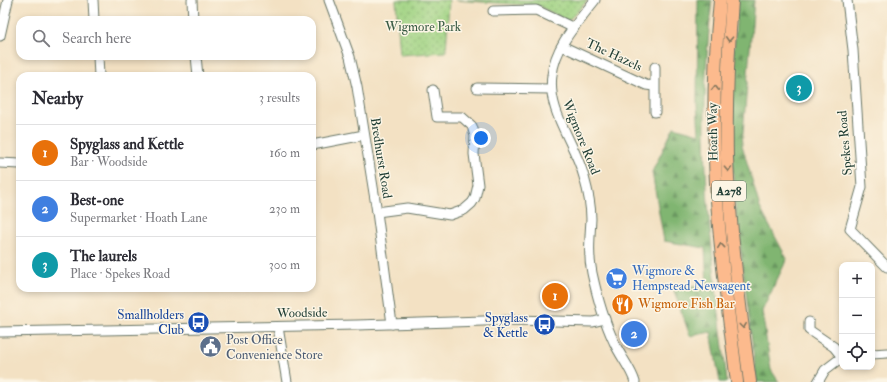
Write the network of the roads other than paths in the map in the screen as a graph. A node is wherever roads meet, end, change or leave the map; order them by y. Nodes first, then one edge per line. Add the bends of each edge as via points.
1 (8, 0) edge
2 (93, 0) edge
3 (192, 0) edge
4 (329, 0) edge
5 (595, 0) edge
6 (720, 0) edge
7 (732, 0) edge
8 (847, 0) edge
9 (493, 11) dead end
10 (94, 16) edge
11 (193, 16) edge
12 (574, 28) junction
13 (0, 36) edge
14 (562, 46) junction
15 (98, 60) edge
16 (196, 60) edge
17 (655, 67) dead end
18 (99, 72) edge
19 (198, 72) edge
20 (654, 86) junction
21 (477, 88) dead end
22 (551, 89) junction
23 (433, 90) dead end
24 (654, 112) dead end
25 (364, 135) junction
26 (316, 143) edge
27 (0, 162) edge
28 (16, 164) edge
29 (377, 212) junction
30 (887, 267) edge
31 (605, 319) junction
32 (809, 322) dead end
33 (392, 324) junction
34 (278, 327) junction
35 (0, 332) edge
36 (839, 353) edge
37 (887, 353) edge
38 (875, 354) edge
39 (839, 359) edge
40 (287, 382) edge
41 (634, 382) edge
42 (737, 382) edge
43 (750, 382) edge
44 (818, 382) edge

1 - 13 street
2 - 10 street
3 - 11 street
4 - 25 street, Bredhurst Road via 353,68
5 - 12 street, Wigmore Road
42 -> 6 main road, Hoath Way / A278 via 721,247 715,159 715,79
7 -> 43 main road, Hoath Way / A278 via 727,159 733,240
8 - 30 street, Spekes Road via 862,187 850,229
9 - 12 street via 536,10
12 - 14 street, Wigmore Road
14 - 20 street, The Hazels via 646,85
14 - 22 street, Wigmore Road via 554,64
15 - 18 street
16 - 19 street
17 - 20 street, The Hazels
20 - 24 street, The Hazels
21 - 22 street
22 - 31 street, Wigmore Road via 558,118 575,152 587,187 591,211 590,265
23 - 29 street via 437,118 462,117 472,126 475,136 477,192 472,203 464,210 450,215 407,208
25 - 26 street
25 - 29 street, Bredhurst Road
27 - 28 street
29 - 33 street, Bredhurst Road
31 - 33 street, Woodside via 593,322 515,320
31 - 41 street, Wigmore Road
32 - 36 street via 809,330
33 - 34 street, Woodside
34 - 35 street, Woodside
34 - 40 street
37 - 38 street
39 - 44 street via 825,370

